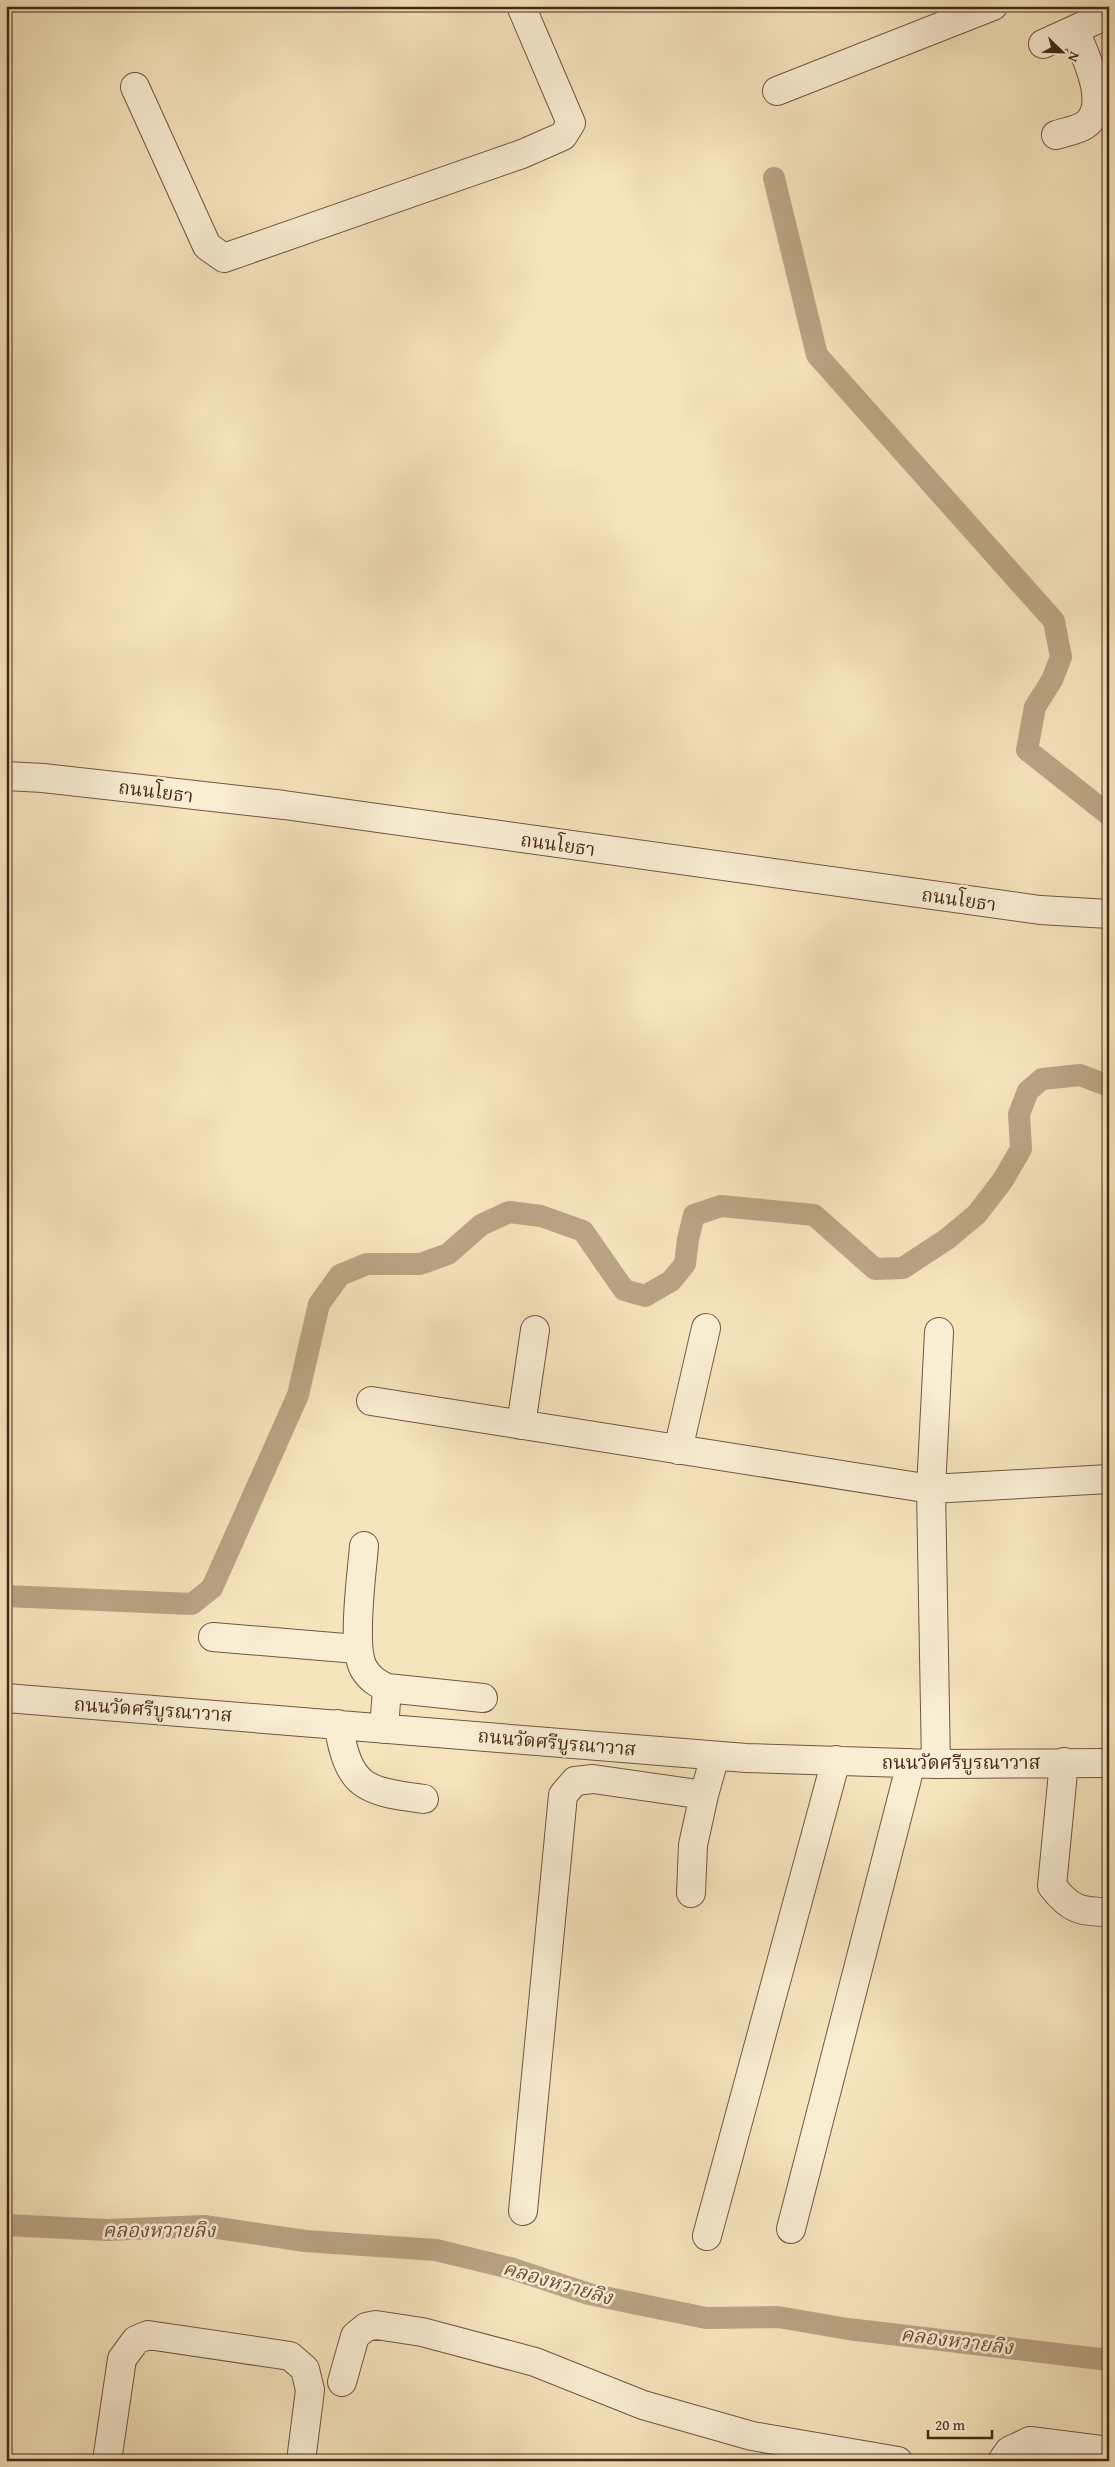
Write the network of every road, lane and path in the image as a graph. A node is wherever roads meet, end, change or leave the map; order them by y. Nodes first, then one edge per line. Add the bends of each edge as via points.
1 (521, 6) edge
2 (993, 6) edge
3 (1109, 14) edge
4 (1075, 30) junction
5 (1043, 44) dead end
6 (135, 87) dead end
7 (777, 91) dead end
8 (1056, 135) dead end
9 (6, 776) edge
10 (1109, 914) edge
11 (706, 1328) dead end
12 (535, 1330) dead end
13 (939, 1332) dead end
14 (371, 1401) dead end
15 (521, 1425) junction
16 (678, 1450) junction
17 (1109, 1479) edge
18 (930, 1489) junction
19 (364, 1546) dead end
20 (213, 1637) dead end
21 (357, 1649) junction
22 (387, 1688) junction
23 (6, 1698) edge
24 (483, 1698) dead end
25 (338, 1724) junction
26 (384, 1729) junction
27 (715, 1756) junction
28 (836, 1760) junction
29 (1064, 1762) junction
30 (924, 1763) junction
31 (1109, 1763) edge
32 (704, 1795) junction
33 (424, 1799) dead end
34 (691, 1893) dead end
35 (1109, 1912) edge
36 (523, 2211) dead end
37 (791, 2229) dead end
38 (707, 2236) dead end
39 (342, 2382) dead end
40 (1109, 2451) edge
41 (108, 2461) edge
42 (301, 2461) edge
43 (898, 2461) edge
44 (1002, 2461) edge

1 - 6 street via 571,123 564,136 522,154 224,258 207,246
2 - 7 street
3 - 4 street
4 - 5 street
4 - 8 street via 1097,91 1097,106 1095,114 1085,125
9 - 10 street, ถนนโยธา via 284,806 1030,908
11 - 16 street
12 - 15 street
13 - 18 street
14 - 15 street
15 - 16 street
16 - 18 street
17 - 18 street
18 - 30 street
19 - 21 street
20 - 21 street
21 - 22 street via 363,1668 373,1680
22 - 24 street
22 - 26 street
23 - 25 street, ถนนวัดศรีบูรณาวาส
25 - 26 street, ถนนวัดศรีบูรณาวาส
25 - 33 street via 342,1748 353,1772 366,1787 382,1793
26 - 27 street, ถนนวัดศรีบูรณาวาส
27 - 28 street, ถนนวัดศรีบูรณาวาส
27 - 32 street
28 - 30 street, ถนนวัดศรีบูรณาวาส
28 - 38 street
29 - 30 street, ถนนวัดศรีบูรณาวาส
29 - 31 street, ถนนวัดศรีบูรณาวาส
29 - 35 street via 1052,1886 1065,1903 1089,1912
30 - 37 street
32 - 34 street via 693,1846
32 - 36 street via 593,1779 575,1781 563,1795
39 - 43 street via 355,2336 366,2327 376,2325 422,2332 535,2362 643,2405 752,2436
40 - 44 street via 1030,2441 1008,2451
41 - 42 street via 122,2359 136,2340 148,2336 290,2356 305,2369 310,2390

